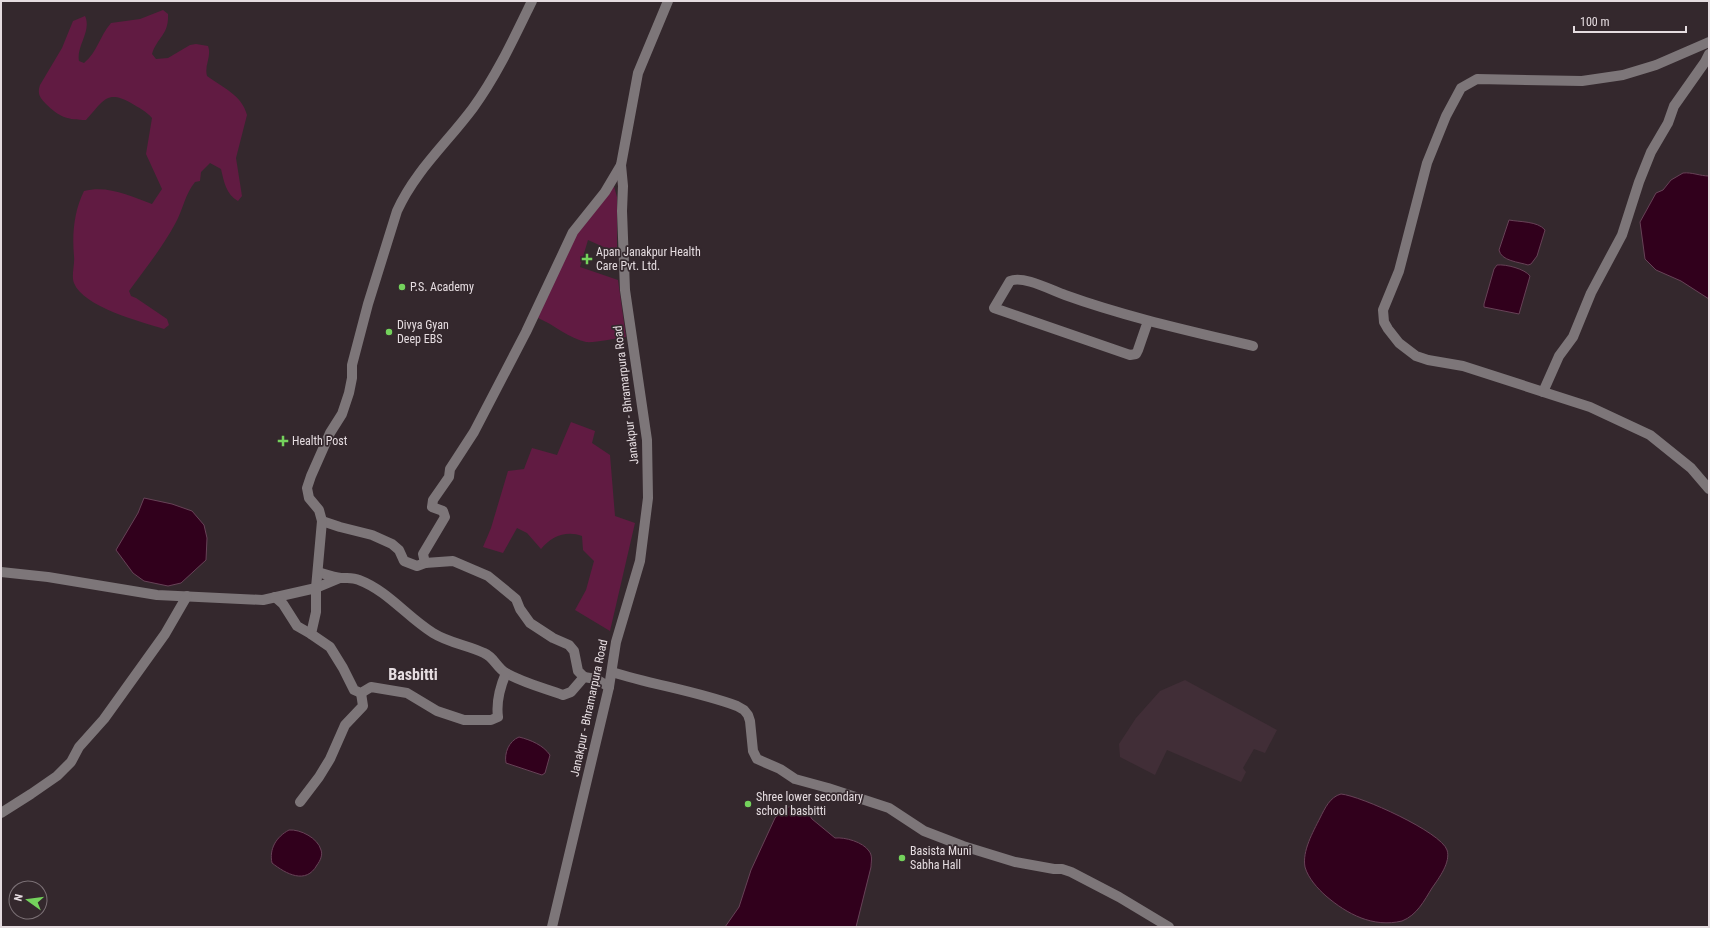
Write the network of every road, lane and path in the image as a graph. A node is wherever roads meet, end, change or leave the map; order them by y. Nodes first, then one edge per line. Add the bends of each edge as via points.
1 (532, 1) edge
2 (668, 1) edge
3 (1709, 42) edge
4 (1709, 54) edge
5 (621, 165) junction
6 (1148, 321) junction
7 (1253, 346) dead end
8 (1543, 392) junction
9 (1707, 484) edge
10 (322, 520) junction
11 (425, 563) junction
12 (1, 572) edge
13 (318, 572) junction
14 (340, 578) junction
15 (316, 588) junction
16 (187, 596) junction
17 (275, 597) junction
18 (311, 634) junction
19 (612, 672) junction
20 (506, 673) junction
21 (584, 677) junction
22 (610, 687) junction
23 (361, 693) junction
24 (300, 802) dead end
25 (1, 813) edge
26 (552, 927) edge
27 (1169, 927) edge

1 - 10 street via 488,86 408,188 397,211 368,304 352,365 349,393 342,414 310,476 307,488 308,498 319,510
2 - 5 street, Janakpur - Bhramarpura Road via 638,73
3 - 8 street via 1623,75 1582,81 1477,79 1461,88 1456,96 1427,163 1399,271 1383,310 1384,322 1399,343 1416,356 1463,366
4 - 8 street via 1674,106 1668,123 1651,152 1622,235
5 - 11 street via 605,192 573,232 515,354 434,500 432,507 443,511 445,517 423,554
5 - 19 street, Janakpur - Bhramarpura Road via 625,290 647,440 648,498 640,561 616,642
6 - 6 street via 1083,302 1022,279 1010,281 994,308 1130,355 1136,354
6 - 7 street
8 - 9 street via 1590,407 1650,435
10 - 11 street via 372,535 392,544 399,550 404,561 416,566
10 - 13 street
11 - 21 street via 461,563 501,585 516,599 530,623 569,645 574,651 578,671
12 - 16 street via 157,595
13 - 14 street
13 - 15 street
14 - 15 street
14 - 20 street via 352,577 360,580 432,632 493,658
15 - 17 street
15 - 18 street via 316,612
16 - 17 street via 263,600
16 - 25 street via 166,634 71,762 51,781
17 - 18 street via 283,604 297,626
18 - 23 street via 330,647 354,690
19 - 22 street, Janakpur - Bhramarpura Road
19 - 27 street via 737,706 748,715 753,751 757,759 795,779 889,808 924,831 963,846 1015,862 1071,872 1120,897
20 - 21 street via 563,695 570,692
20 - 23 street via 497,708 498,717 491,720 464,720 450,716 407,693 371,687
21 - 22 street via 596,679
22 - 26 street, Janakpur - Bhramarpura Road
23 - 24 street via 363,706 345,725 326,765

